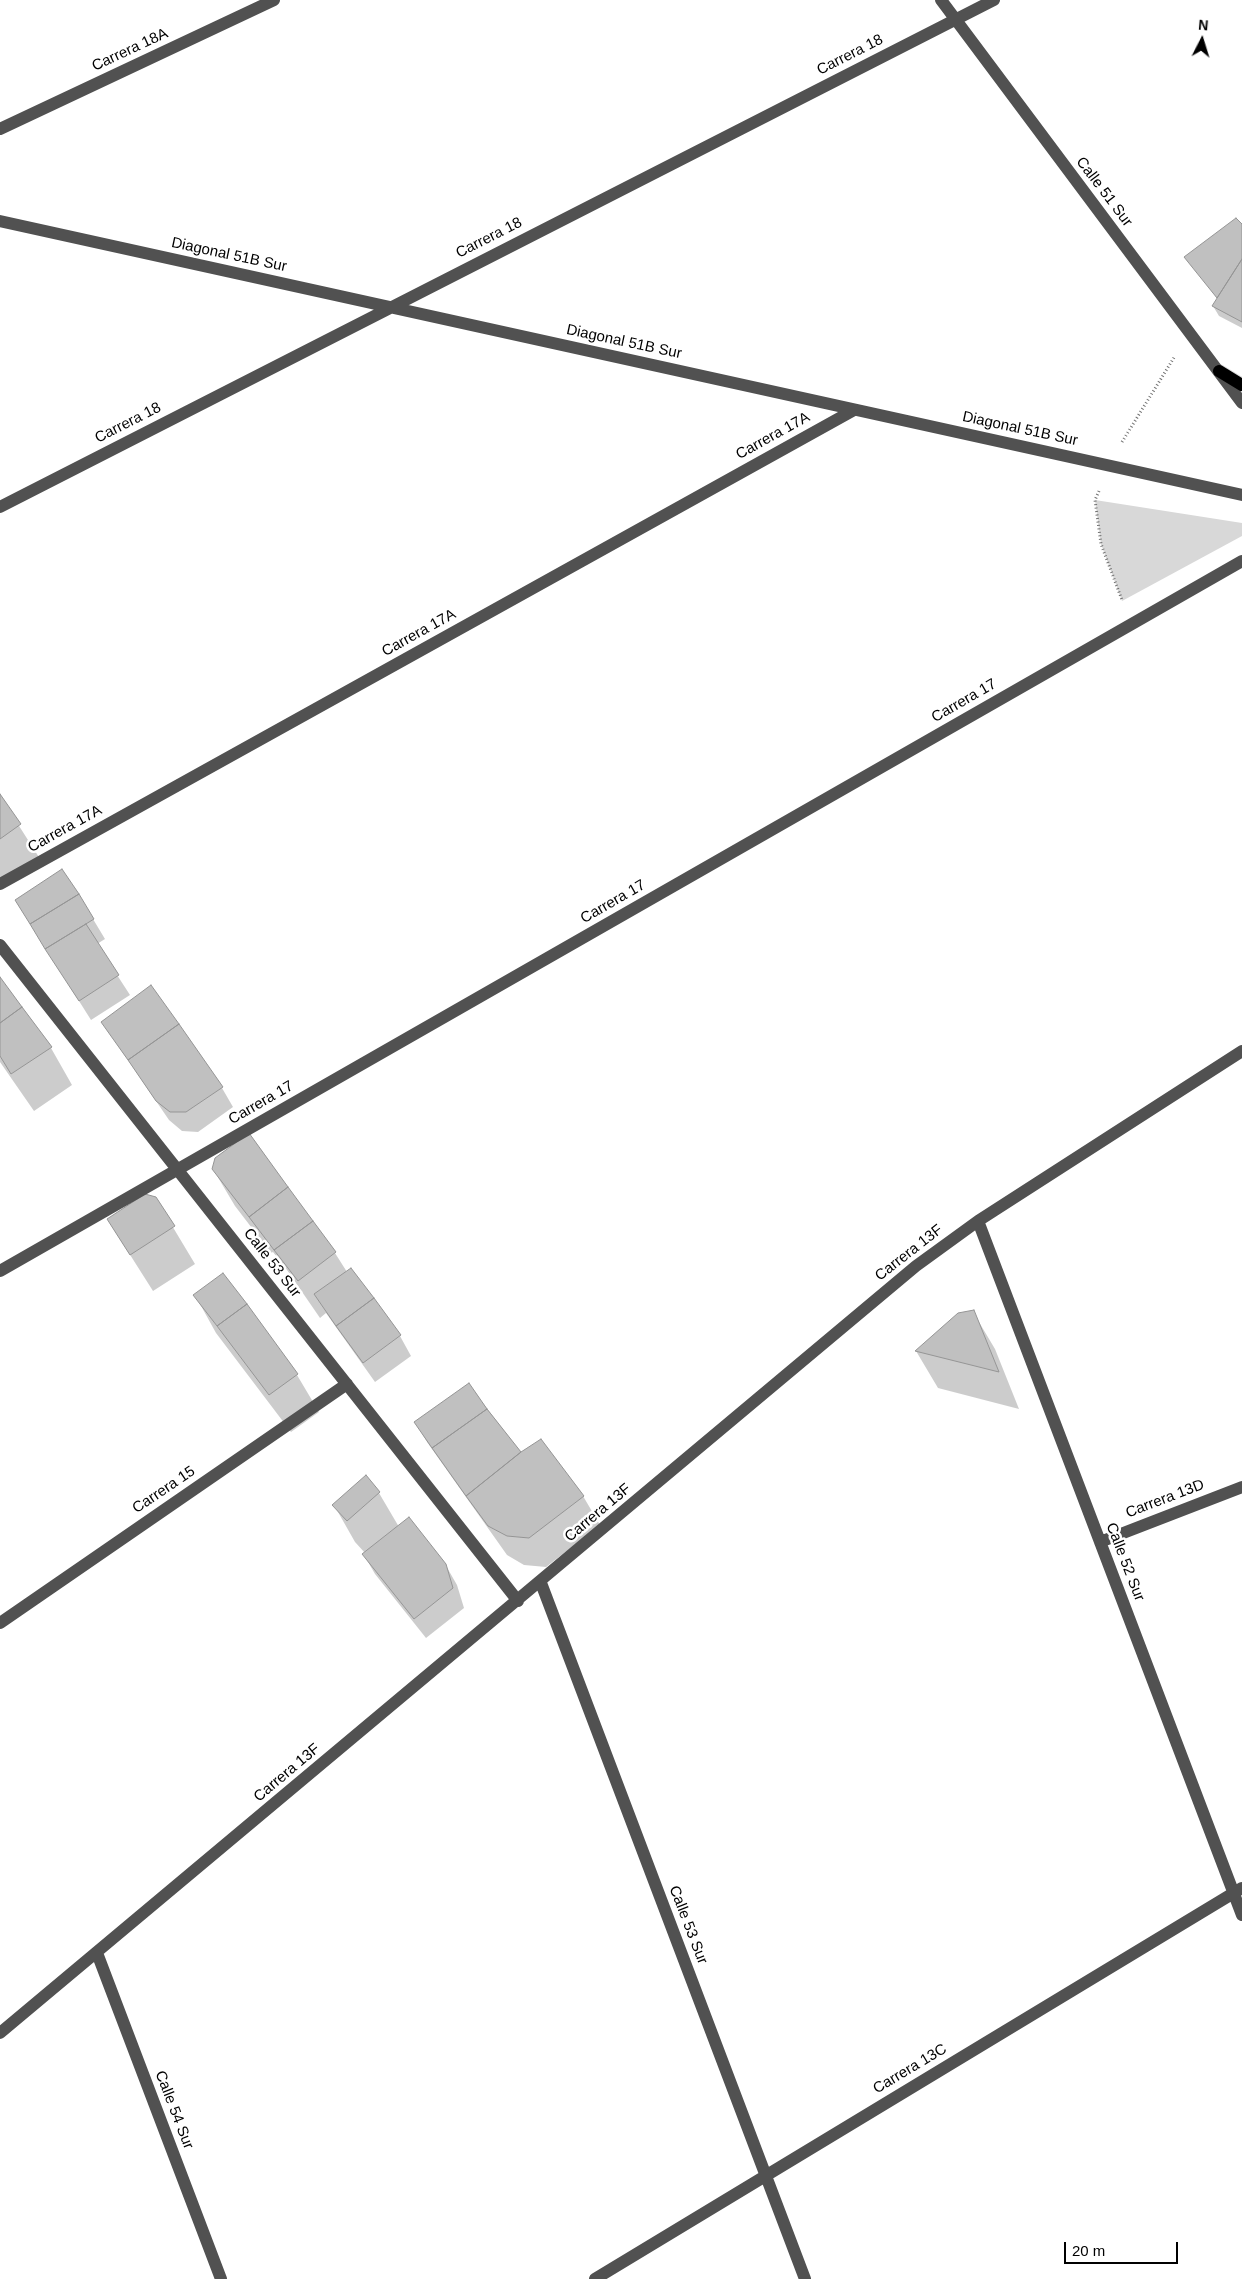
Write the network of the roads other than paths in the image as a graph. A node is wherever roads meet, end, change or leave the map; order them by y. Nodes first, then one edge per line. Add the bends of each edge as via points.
1 (274, 0) edge
2 (940, 0) edge
3 (994, 0) edge
4 (955, 20) junction
5 (0, 129) edge
6 (0, 221) edge
7 (389, 307) junction
8 (1218, 371) junction
9 (1242, 385) edge
10 (1242, 403) edge
11 (854, 410) junction
12 (1242, 495) edge
13 (0, 507) edge
14 (1242, 561) edge
15 (0, 884) edge
16 (0, 944) edge
17 (1242, 1051) edge
18 (177, 1170) junction
19 (978, 1221) junction
20 (0, 1271) edge
21 (347, 1384) junction
22 (1242, 1486) edge
23 (1100, 1542) junction
24 (541, 1582) junction
25 (518, 1601) junction
26 (0, 1623) edge
27 (1237, 1889) edge
28 (1242, 1915) edge
29 (97, 1953) junction
30 (0, 2033) edge
31 (766, 2175) junction
32 (221, 2279) edge
33 (595, 2279) edge
34 (805, 2279) edge

1 - 5 street, Carrera 18A
2 - 4 street, Calle 51 Sur
3 - 4 street, Carrera 18
4 - 7 street, Carrera 18
4 - 8 street, Calle 51 Sur
6 - 7 street, Diagonal 51B Sur
7 - 11 street, Diagonal 51B Sur
7 - 13 street, Carrera 18
8 - 9 main road
8 - 10 street, Calle 51 Sur
11 - 12 street, Diagonal 51B Sur
11 - 15 street, Carrera 17A
14 - 18 street, Carrera 17
16 - 18 street, Calle 53 Sur
17 - 19 street, Carrera 13F
18 - 20 street, Carrera 17
18 - 21 street, Calle 53 Sur
19 - 23 street, Calle 52 Sur
19 - 24 street, Carrera 13F via 916,1266
21 - 25 street, Calle 53 Sur
21 - 26 street, Carrera 15
22 - 23 street, Carrera 13D
23 - 27 street, Calle 52 Sur
24 - 25 street, Carrera 13F
24 - 31 street, Calle 53 Sur
25 - 29 street, Carrera 13F
27 - 28 street, Calle 52 Sur
27 - 31 street, Carrera 13C
29 - 30 street, Carrera 13F
29 - 32 street, Calle 54 Sur
31 - 33 street, Carrera 13C
31 - 34 street, Calle 53 Sur

